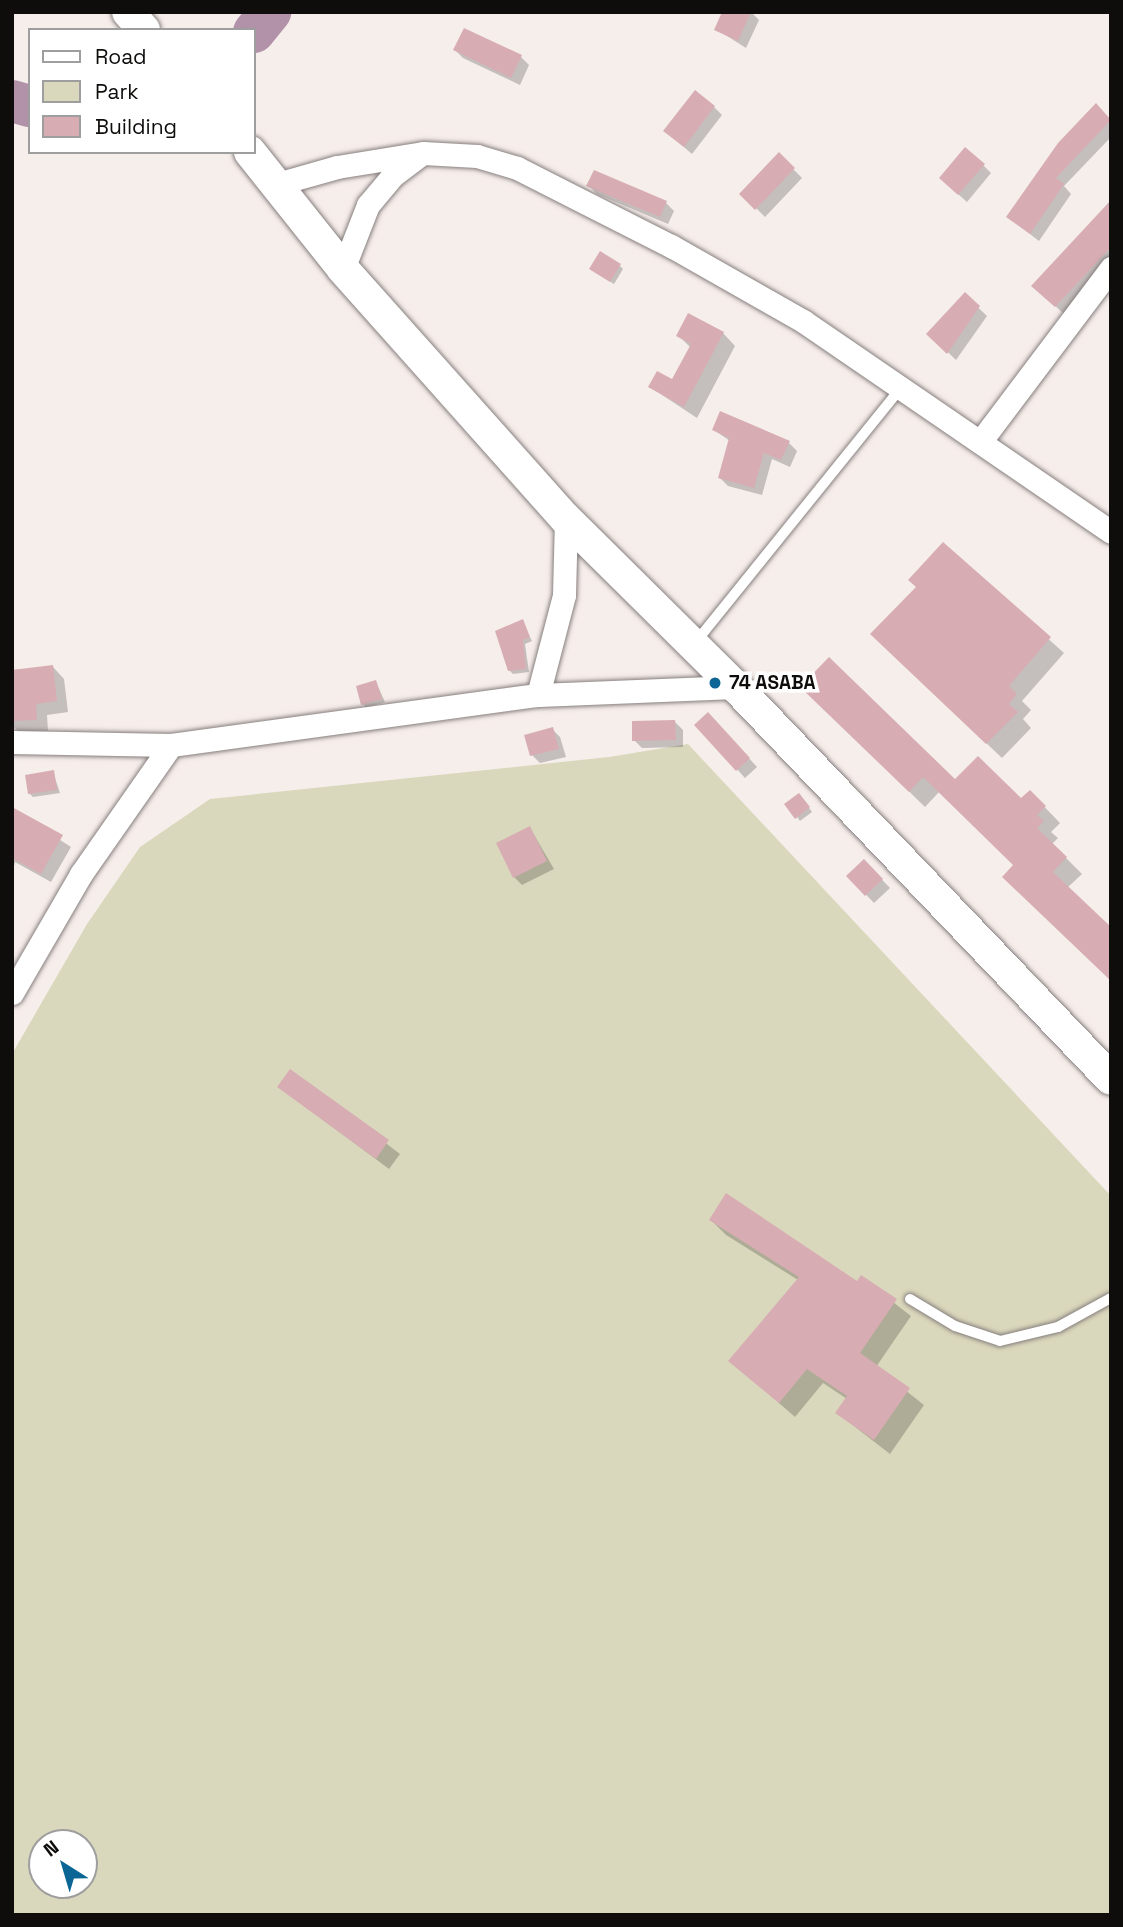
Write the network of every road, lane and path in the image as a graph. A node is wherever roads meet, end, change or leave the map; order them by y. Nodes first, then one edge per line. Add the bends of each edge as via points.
1 (128, 12) edge
2 (142, 28) edge
3 (423, 153) junction
4 (252, 154) edge
5 (277, 184) junction
6 (1111, 268) edge
7 (342, 269) junction
8 (901, 388) junction
9 (980, 442) junction
10 (566, 519) junction
11 (1111, 532) edge
12 (693, 645) junction
13 (736, 687) junction
14 (538, 695) junction
15 (12, 742) edge
16 (171, 745) junction
17 (12, 993) edge
18 (1111, 1079) edge
19 (1111, 1298) edge
20 (911, 1299) dead end

1 - 2 main road
3 - 5 street via 337,167
3 - 7 street via 392,177 368,205
3 - 8 street via 477,156 517,168 671,246 779,308
4 - 5 main road
5 - 7 main road
6 - 9 street
7 - 10 main road
8 - 9 street
8 - 12 lane
9 - 11 street
10 - 12 main road
10 - 14 street via 564,595
12 - 13 main road
13 - 14 street
13 - 18 main road
14 - 16 street
15 - 16 street
16 - 17 street via 81,874
19 - 20 lane via 1058,1327 1000,1341 974,1334

